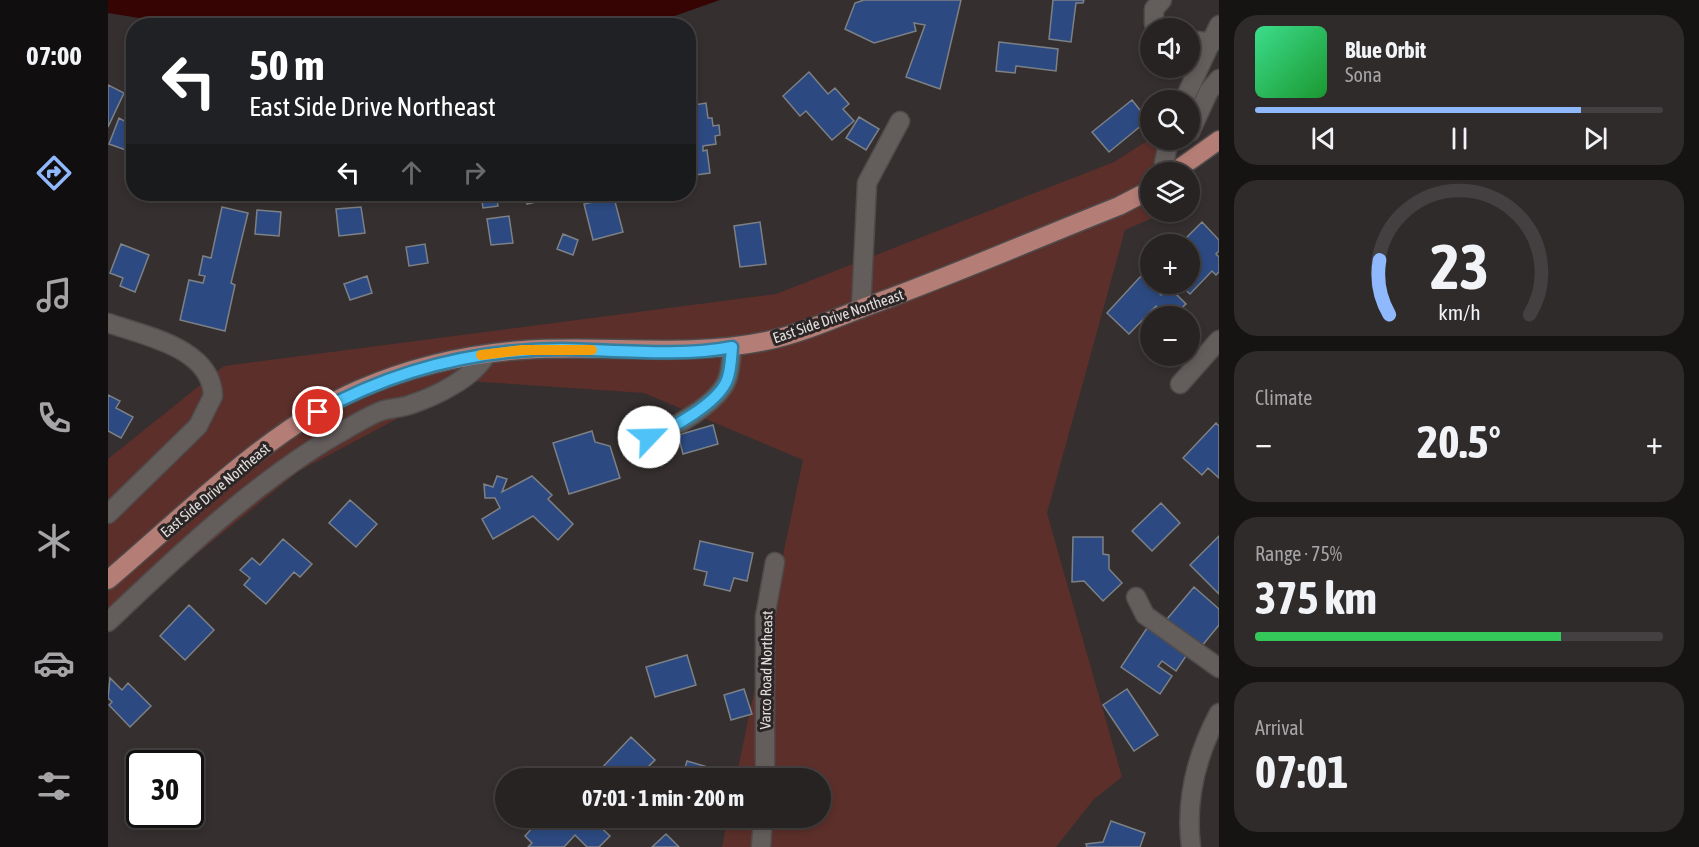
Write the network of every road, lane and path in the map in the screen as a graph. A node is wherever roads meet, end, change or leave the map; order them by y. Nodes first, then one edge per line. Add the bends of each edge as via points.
1 (1162, 0) edge
2 (1154, 18) edge
3 (1219, 25) edge
4 (1200, 41) edge
5 (1212, 43) junction
6 (1219, 79) edge
7 (1189, 90) edge
8 (1200, 110) edge
9 (900, 121) dead end
10 (1219, 140) edge
11 (1194, 150) edge
12 (1195, 157) junction
13 (1188, 162) edge
14 (1140, 195) edge
15 (861, 309) junction
16 (108, 323) edge
17 (1219, 340) edge
18 (732, 347) junction
19 (486, 355) junction
20 (1180, 384) dead end
21 (649, 437) dead end
22 (108, 514) edge
23 (775, 562) dead end
24 (108, 580) edge
25 (1136, 597) dead end
26 (108, 622) edge
27 (1219, 668) edge
28 (1219, 713) edge
29 (765, 768) edge
30 (762, 828) edge
31 (761, 847) edge
32 (1191, 847) edge

1 - 2 street via 1154,9
3 - 5 street
4 - 5 street
5 - 7 street
6 - 8 street
9 - 15 street via 867,183
10 - 12 main road
11 - 12 street
12 - 13 main road
14 - 15 main road, East Side Drive Northeast
15 - 18 main road, East Side Drive Northeast via 797,333
16 - 22 street via 195,359 207,372 213,396 198,426
17 - 20 street
18 - 19 main road, East Side Drive Northeast via 522,350
18 - 21 street via 724,385 704,406 666,431
19 - 24 main road, East Side Drive Northeast via 403,373 358,390 318,412 267,446
19 - 26 street via 444,389 411,405 380,411 335,436 265,485
23 - 29 street, Varco Road Northeast via 765,617
25 - 27 street via 1145,615
28 - 32 street via 1194,772 1188,824
30 - 31 street

